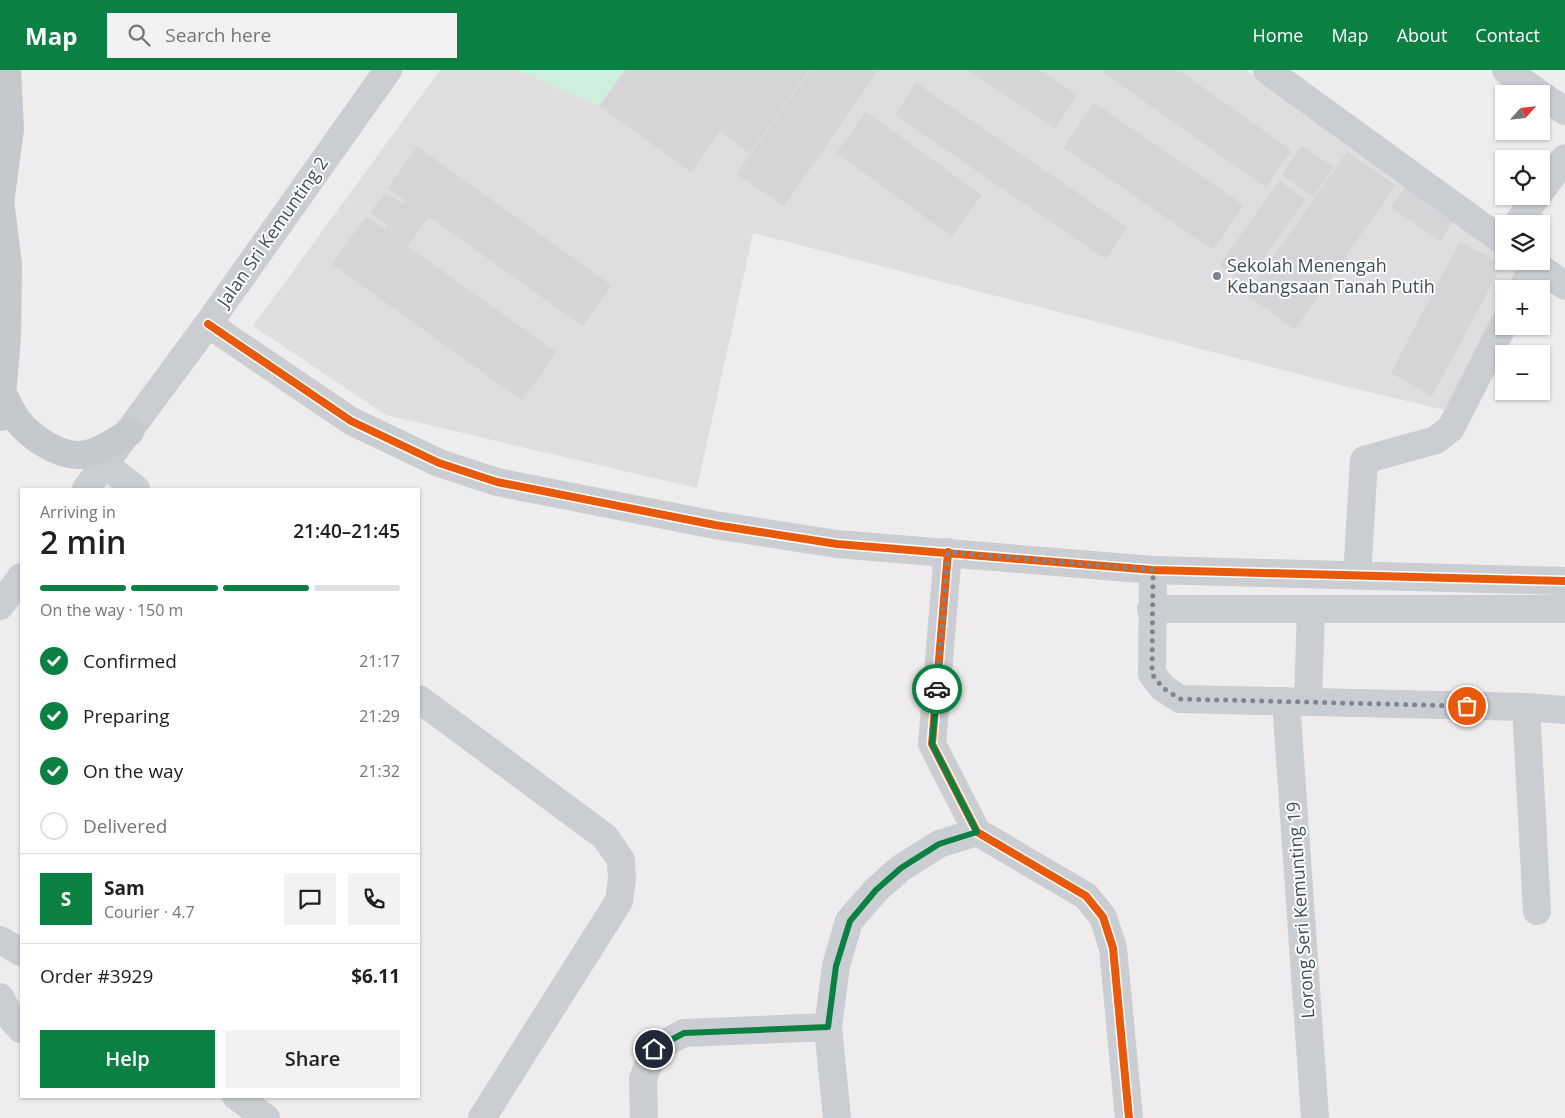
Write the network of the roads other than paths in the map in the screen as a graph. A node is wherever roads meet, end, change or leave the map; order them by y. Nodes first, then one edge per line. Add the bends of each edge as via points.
1 (7, 70) edge
2 (388, 70) edge
3 (1267, 70) edge
4 (1506, 70) edge
5 (1527, 85) edge
6 (1550, 101) edge
7 (1565, 112) edge
8 (1565, 158) edge
9 (1550, 179) edge
10 (0, 203) edge
11 (1495, 235) edge
12 (1543, 270) edge
13 (1565, 286) edge
14 (208, 324) junction
15 (1498, 335) edge
16 (1, 406) edge
17 (130, 432) junction
18 (104, 464) junction
19 (87, 488) edge
20 (135, 488) edge
21 (948, 552) junction
22 (1153, 570) junction
23 (1358, 576) junction
24 (20, 578) edge
25 (1565, 581) edge
26 (0, 606) edge
27 (1151, 609) junction
28 (1311, 609) junction
29 (1565, 609) edge
30 (420, 700) edge
31 (1297, 702) junction
32 (1526, 707) junction
33 (1565, 710) edge
34 (977, 832) junction
35 (1537, 911) dead end
36 (0, 940) edge
37 (20, 951) edge
38 (0, 997) edge
39 (828, 1027) junction
40 (20, 1028) edge
41 (239, 1098) edge
42 (266, 1118) edge
43 (482, 1118) edge
44 (644, 1118) edge
45 (837, 1118) edge
46 (1129, 1118) edge
47 (1315, 1118) edge

1 - 10 main road via 10,129
2 - 14 street, Jalan Sri Kemunting 2
3 - 11 street
4 - 5 street
6 - 7 street
8 - 9 street
10 - 16 main road via 8,264
12 - 13 street
14 - 17 street, Jalan Sri Kemunting 2
14 - 21 street via 351,421 439,463 497,482 715,525 836,544
15 - 23 street via 1451,428 1436,440 1364,460
16 - 17 main road via 48,446 69,454 82,455 102,449
17 - 18 street, Jalan Sri Kemunting 2
18 - 19 street, Jalan Sri Kemunting 2
18 - 20 street
21 - 22 street
21 - 34 street via 932,744
22 - 23 street
22 - 27 street
23 - 25 street
24 - 26 street
27 - 28 street
27 - 31 street via 1152,674 1163,688 1180,699
28 - 29 street
28 - 31 street, Lorong Seri Kemunting 19
30 - 43 street via 605,837 620,860 619,901
31 - 32 street
31 - 47 street, Lorong Seri Kemunting 19
32 - 33 street
32 - 35 street
34 - 39 street via 939,844 901,868 876,890 850,921 836,966
34 - 46 street via 1086,896 1103,917 1113,948
36 - 37 street
38 - 40 street
39 - 44 street via 684,1033 654,1049 643,1079
39 - 45 street
41 - 42 street

